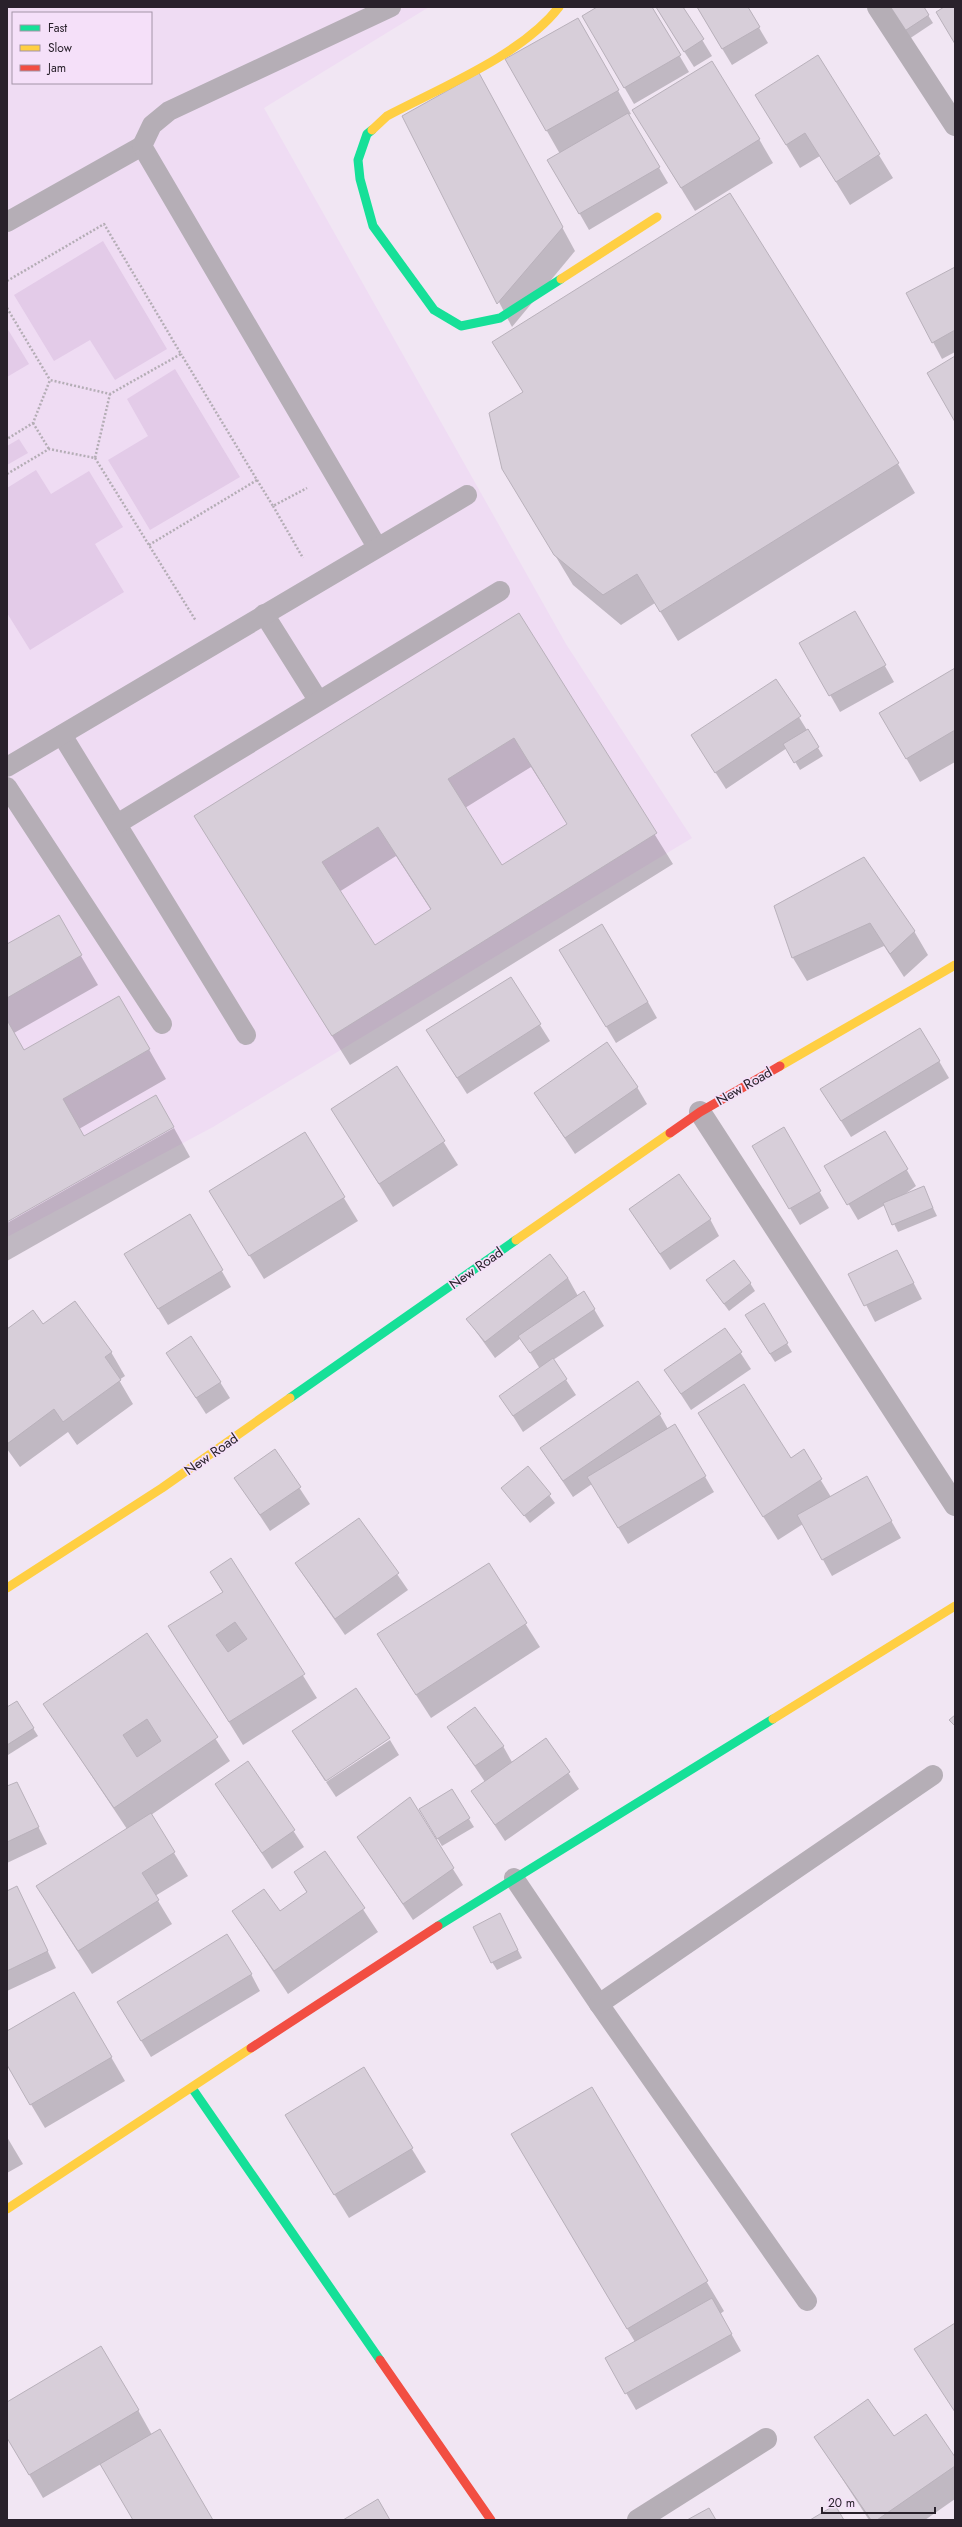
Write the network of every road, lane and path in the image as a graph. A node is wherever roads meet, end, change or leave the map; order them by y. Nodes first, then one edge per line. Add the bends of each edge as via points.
1 (391, 7) edge
2 (559, 7) edge
3 (878, 7) edge
4 (953, 116) edge
5 (142, 146) junction
6 (657, 217) dead end
7 (7, 222) edge
8 (7, 281) edge
9 (7, 308) edge
10 (181, 354) junction
11 (50, 380) junction
12 (110, 394) junction
13 (33, 423) junction
14 (7, 439) edge
15 (49, 449) junction
16 (95, 458) junction
17 (333, 473) junction
18 (7, 474) edge
19 (257, 480) junction
20 (467, 495) dead end
21 (273, 506) junction
22 (149, 545) junction
23 (377, 547) junction
24 (317, 583) junction
25 (500, 591) dead end
26 (264, 614) junction
27 (210, 646) junction
28 (318, 700) junction
29 (62, 735) junction
30 (7, 767) edge
31 (7, 787) edge
32 (117, 824) junction
33 (955, 965) edge
34 (162, 1024) dead end
35 (246, 1035) dead end
36 (700, 1112) junction
37 (955, 1505) edge
38 (7, 1588) edge
39 (955, 1606) edge
40 (933, 1776) dead end
41 (514, 1878) junction
42 (599, 2004) junction
43 (192, 2088) junction
44 (7, 2209) edge
45 (807, 2301) dead end
46 (766, 2439) dead end
47 (491, 2520) edge
48 (638, 2520) edge

1 - 5 lane via 169,111 152,125
2 - 6 street via 549,20 501,56 386,116 367,134 358,160 360,179 373,226 434,310 461,326 500,318
3 - 4 street
5 - 7 lane
5 - 17 lane
8 - 10 path via 104,224
9 - 11 path
10 - 12 path
10 - 19 path
11 - 12 path
11 - 13 path
12 - 16 path
13 - 14 path
13 - 15 path
15 - 16 path
15 - 18 path
16 - 22 path
17 - 21 path
17 - 23 lane
19 - 21 path
19 - 22 path
20 - 23 lane
21 - 24 path
22 - 27 path
23 - 24 lane
24 - 26 lane
25 - 28 lane
26 - 27 lane
26 - 28 lane
27 - 29 lane
28 - 32 lane
29 - 30 lane
29 - 32 lane
31 - 34 lane
32 - 35 lane
33 - 36 street, New Road
36 - 37 street
36 - 38 street, New Road via 162,1488
39 - 41 street
40 - 42 lane
41 - 42 lane
41 - 43 street
42 - 45 lane
43 - 44 street
43 - 47 street
46 - 48 street

